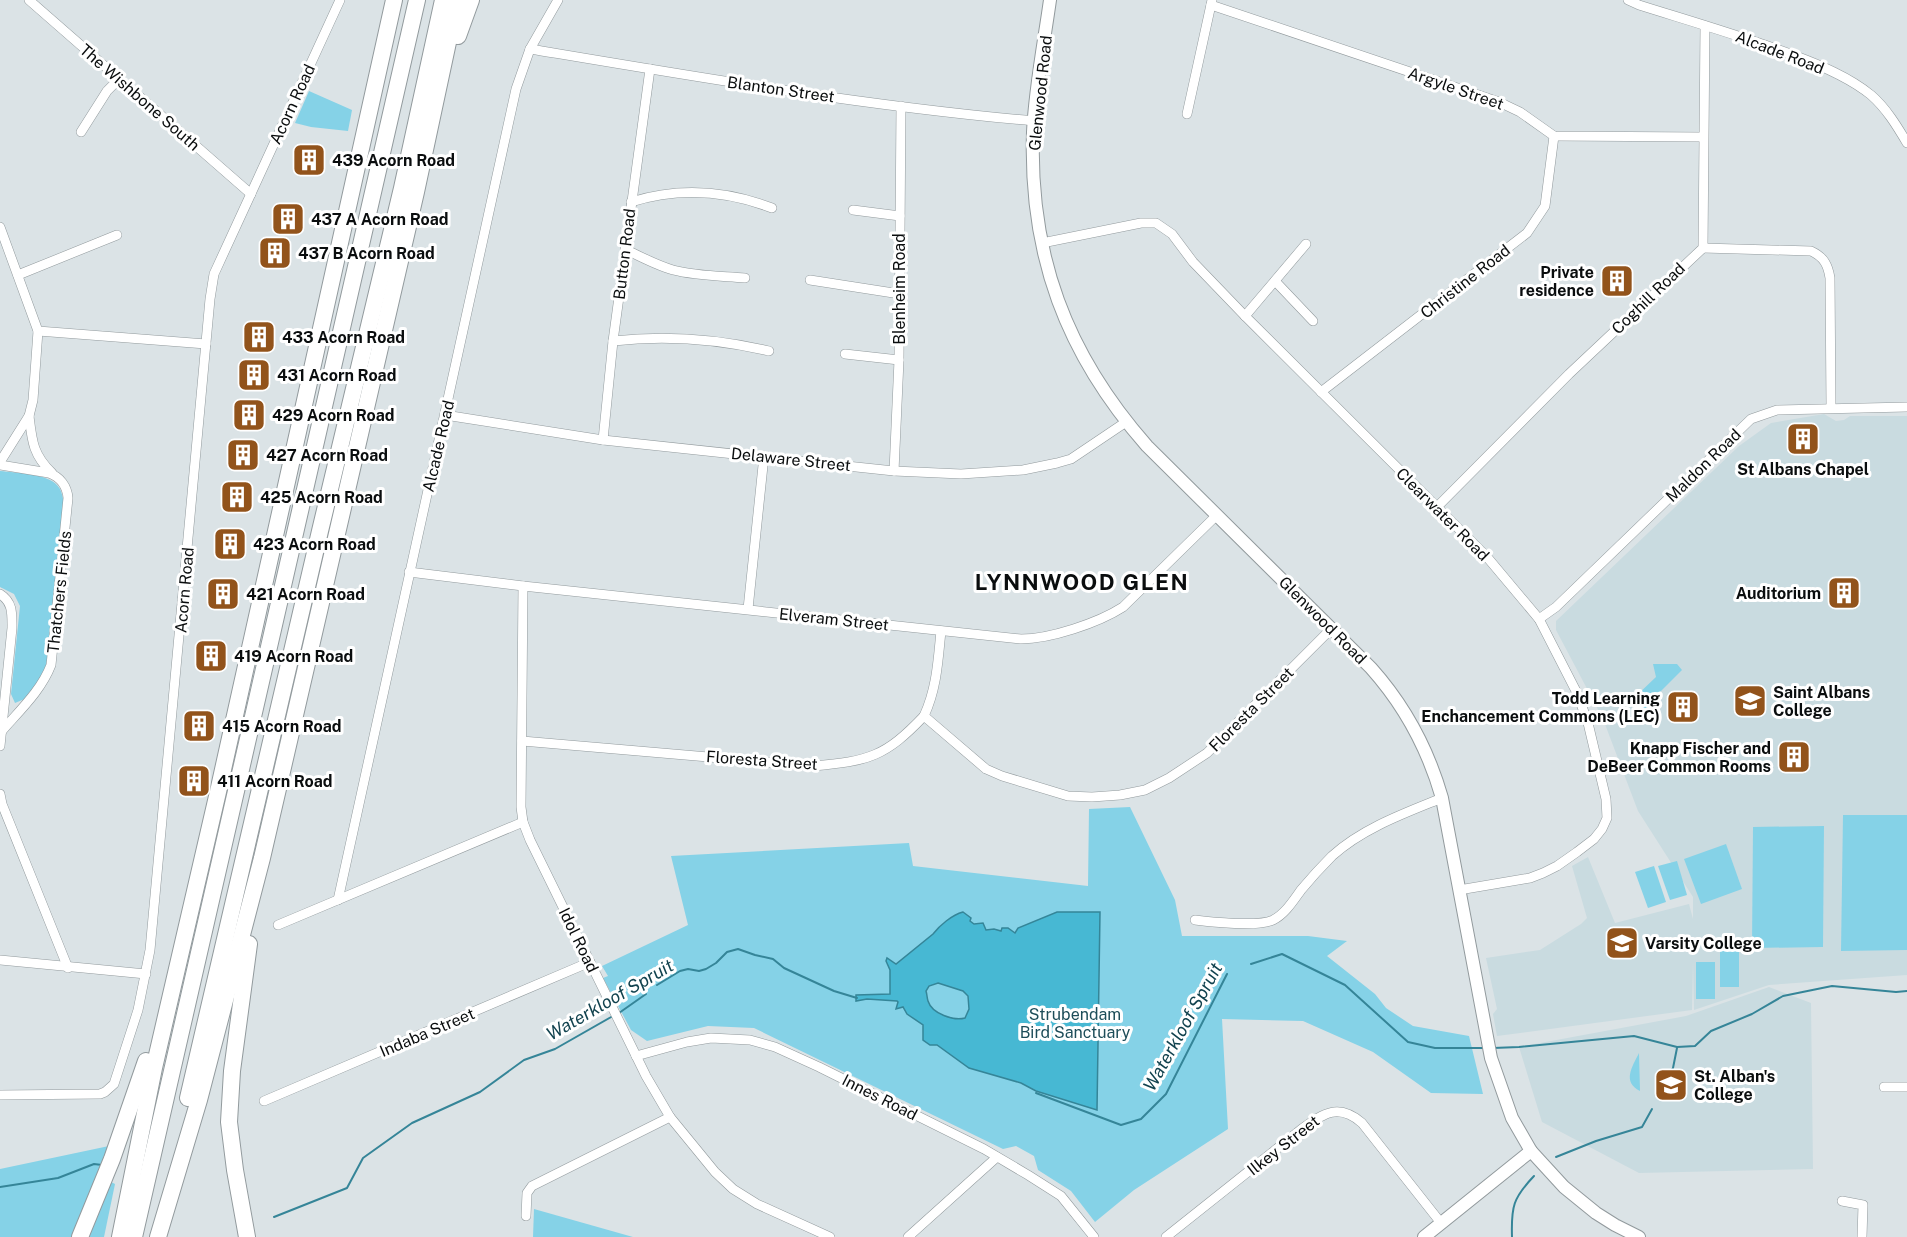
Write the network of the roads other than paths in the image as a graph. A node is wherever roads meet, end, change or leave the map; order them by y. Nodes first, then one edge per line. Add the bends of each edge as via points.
1 (29, 0) edge
2 (340, 0) edge
3 (397, 0) edge
4 (417, 0) edge
5 (443, 0) edge
6 (458, 0) edge
7 (471, 0) edge
8 (558, 0) edge
9 (1050, 0) edge
10 (1628, 0) edge
11 (1212, 2) edge
12 (1705, 26) junction
13 (530, 49) junction
14 (650, 69) junction
15 (119, 79) junction
16 (901, 106) junction
17 (1187, 114) dead end
18 (1034, 121) junction
19 (81, 132) dead end
20 (1554, 136) junction
21 (1702, 137) junction
22 (1907, 143) edge
23 (416, 192) junction
24 (251, 194) junction
25 (631, 202) junction
26 (772, 208) dead end
27 (853, 210) dead end
28 (900, 216) junction
29 (0, 227) edge
30 (117, 235) dead end
31 (1042, 243) junction
32 (1306, 244) dead end
33 (1703, 248) junction
34 (625, 249) junction
35 (18, 275) junction
36 (744, 278) dead end
37 (810, 280) dead end
38 (1275, 281) junction
39 (900, 294) junction
40 (1245, 316) junction
41 (1313, 321) dead end
42 (38, 331) junction
43 (613, 341) junction
44 (206, 344) junction
45 (769, 351) dead end
46 (845, 354) dead end
47 (899, 360) junction
48 (1321, 392) junction
49 (1831, 407) junction
50 (1907, 407) edge
51 (445, 415) junction
52 (29, 416) junction
53 (1126, 422) junction
54 (603, 440) junction
55 (764, 456) junction
56 (0, 463) edge
57 (894, 471) junction
58 (55, 476) junction
59 (1437, 507) junction
60 (1217, 515) junction
61 (409, 572) junction
62 (523, 586) junction
63 (0, 594) edge
64 (748, 609) junction
65 (1539, 619) junction
66 (1332, 628) junction
67 (941, 631) junction
68 (924, 716) junction
69 (1, 732) edge
70 (522, 741) junction
71 (0, 746) edge
72 (1442, 798) junction
73 (1, 800) edge
74 (523, 822) junction
75 (261, 858) junction
76 (1460, 890) junction
77 (338, 900) junction
78 (1194, 920) dead end
79 (278, 925) dead end
80 (180, 954) junction
81 (0, 960) edge
82 (590, 962) junction
83 (68, 968) junction
84 (146, 974) junction
85 (636, 1056) junction
86 (1884, 1087) dead end
87 (1907, 1087) edge
88 (149, 1089) junction
89 (0, 1095) edge
90 (264, 1101) dead end
91 (670, 1117) junction
92 (1531, 1151) junction
93 (997, 1157) junction
94 (1842, 1202) dead end
95 (526, 1216) dead end
96 (1441, 1223) junction
97 (80, 1237) edge
98 (112, 1237) edge
99 (120, 1237) edge
100 (135, 1237) edge
101 (157, 1237) edge
102 (247, 1237) edge
103 (830, 1237) edge
104 (908, 1237) edge
105 (1094, 1237) edge
106 (1166, 1237) edge
107 (1424, 1237) edge
108 (1639, 1237) edge
109 (1862, 1237) edge

1 - 15 street, The Wishbone South
2 - 24 street, Acorn Road
3 - 80 highway
4 - 100 highway
5 - 101 highway
6 - 23 highway
7 - 23 highway
8 - 13 street, Alcade Road
9 - 18 street, Glenwood Road
10 - 12 street, Alcade Road
11 - 17 street
11 - 20 street, Argyle Street via 1499,102
12 - 21 street
12 - 22 street, Alcade Road via 1762,43 1842,76 1872,95
13 - 14 street, Blanton Street
13 - 51 street, Alcade Road via 516,89
14 - 16 street, Blanton Street
14 - 25 street, Button Road
15 - 19 street
15 - 24 street, The Wishbone South
16 - 18 street, Blanton Street
16 - 28 street, Blenheim Road
18 - 31 street, Glenwood Road via 1032,169
20 - 21 street
20 - 48 street, Christine Road via 1545,206 1527,233
21 - 33 street
23 - 75 highway
24 - 44 street, Acorn Road via 214,274
25 - 26 street via 679,192 704,192
25 - 34 street, Button Road
27 - 28 street
28 - 39 street, Blenheim Road
29 - 35 street
30 - 35 street
31 - 40 street, Clearwater Road via 1155,223 1172,234
31 - 53 street, Glenwood Road via 1053,290 1074,339
32 - 38 street
33 - 49 street via 1811,251 1826,262 1830,278
33 - 59 street, Coghill Road via 1569,374
34 - 36 street via 672,270
34 - 43 street, Button Road
35 - 42 street
37 - 39 street
38 - 40 street
38 - 41 street
39 - 47 street, Blenheim Road
40 - 48 street, Clearwater Road
42 - 44 street
42 - 52 street
43 - 45 street via 702,340
43 - 54 street, Button Road
44 - 84 street, Acorn Road
46 - 47 street
47 - 57 street, Blenheim Road
48 - 59 street, Clearwater Road
49 - 50 street, Maldon Road
49 - 65 street, Maldon Road via 1777,410 1751,419
51 - 54 street, Delaware Street
51 - 61 street, Alcade Road
52 - 56 street
52 - 58 street, Thatchers Fields via 37,454
53 - 57 street, Delaware Street via 1071,459 1057,464 961,474
53 - 60 street, Glenwood Road
54 - 55 street, Delaware Street
55 - 57 street, Delaware Street
55 - 64 street
56 - 58 street
58 - 69 street, Thatchers Fields via 63,483 68,498 51,665 43,682
59 - 65 street, Clearwater Road via 1487,557
60 - 66 street, Glenwood Road
60 - 67 street, Elveram Street via 1118,611 1035,639
61 - 62 street, Elveram Street
61 - 77 street, Alcade Road
62 - 64 street, Elveram Street
62 - 70 street, Idol Road
63 - 69 street via 11,604 12,613
64 - 67 street, Elveram Street
65 - 76 street, Clearwater Road via 1588,723 1606,821 1594,839 1550,870 1530,878
66 - 68 street, Floresta Street via 1207,753 1170,778 1139,792 1074,796 1002,776 979,765
66 - 72 street, Glenwood Road via 1398,701 1423,744
67 - 68 street via 936,685
68 - 70 street, Floresta Street via 885,751 861,760 820,765
69 - 71 street
70 - 74 street, Idol Road
72 - 76 street, Glenwood Road
72 - 78 street via 1368,831 1342,849 1274,920
73 - 83 street
74 - 77 street
74 - 82 street, Idol Road
75 - 101 highway via 199,1100
75 - 102 highway via 229,1099 230,1141
76 - 92 street, Glenwood Road via 1491,1058 1512,1118
77 - 79 street
80 - 88 highway
80 - 97 highway via 116,1148
81 - 83 street
82 - 85 street, Idol Road
82 - 90 street, Indaba Street
83 - 84 street
84 - 89 street, Acorn Road via 135,1021 110,1089 88,1095
85 - 91 street, Idol Road
85 - 93 street, Innes Road via 697,1039 736,1038 762,1043 819,1067
86 - 87 street
88 - 98 highway via 132,1144
88 - 99 highway
91 - 95 street via 532,1186 527,1193
91 - 103 street, Idol Road via 733,1189
92 - 96 street
92 - 108 street, Glenwood Road via 1580,1202
93 - 104 street
93 - 105 street, Innes Road via 1061,1196
94 - 109 street via 1863,1205
96 - 106 street, Ilkey Street via 1362,1123 1348,1114 1330,1112 1303,1128
96 - 107 street

